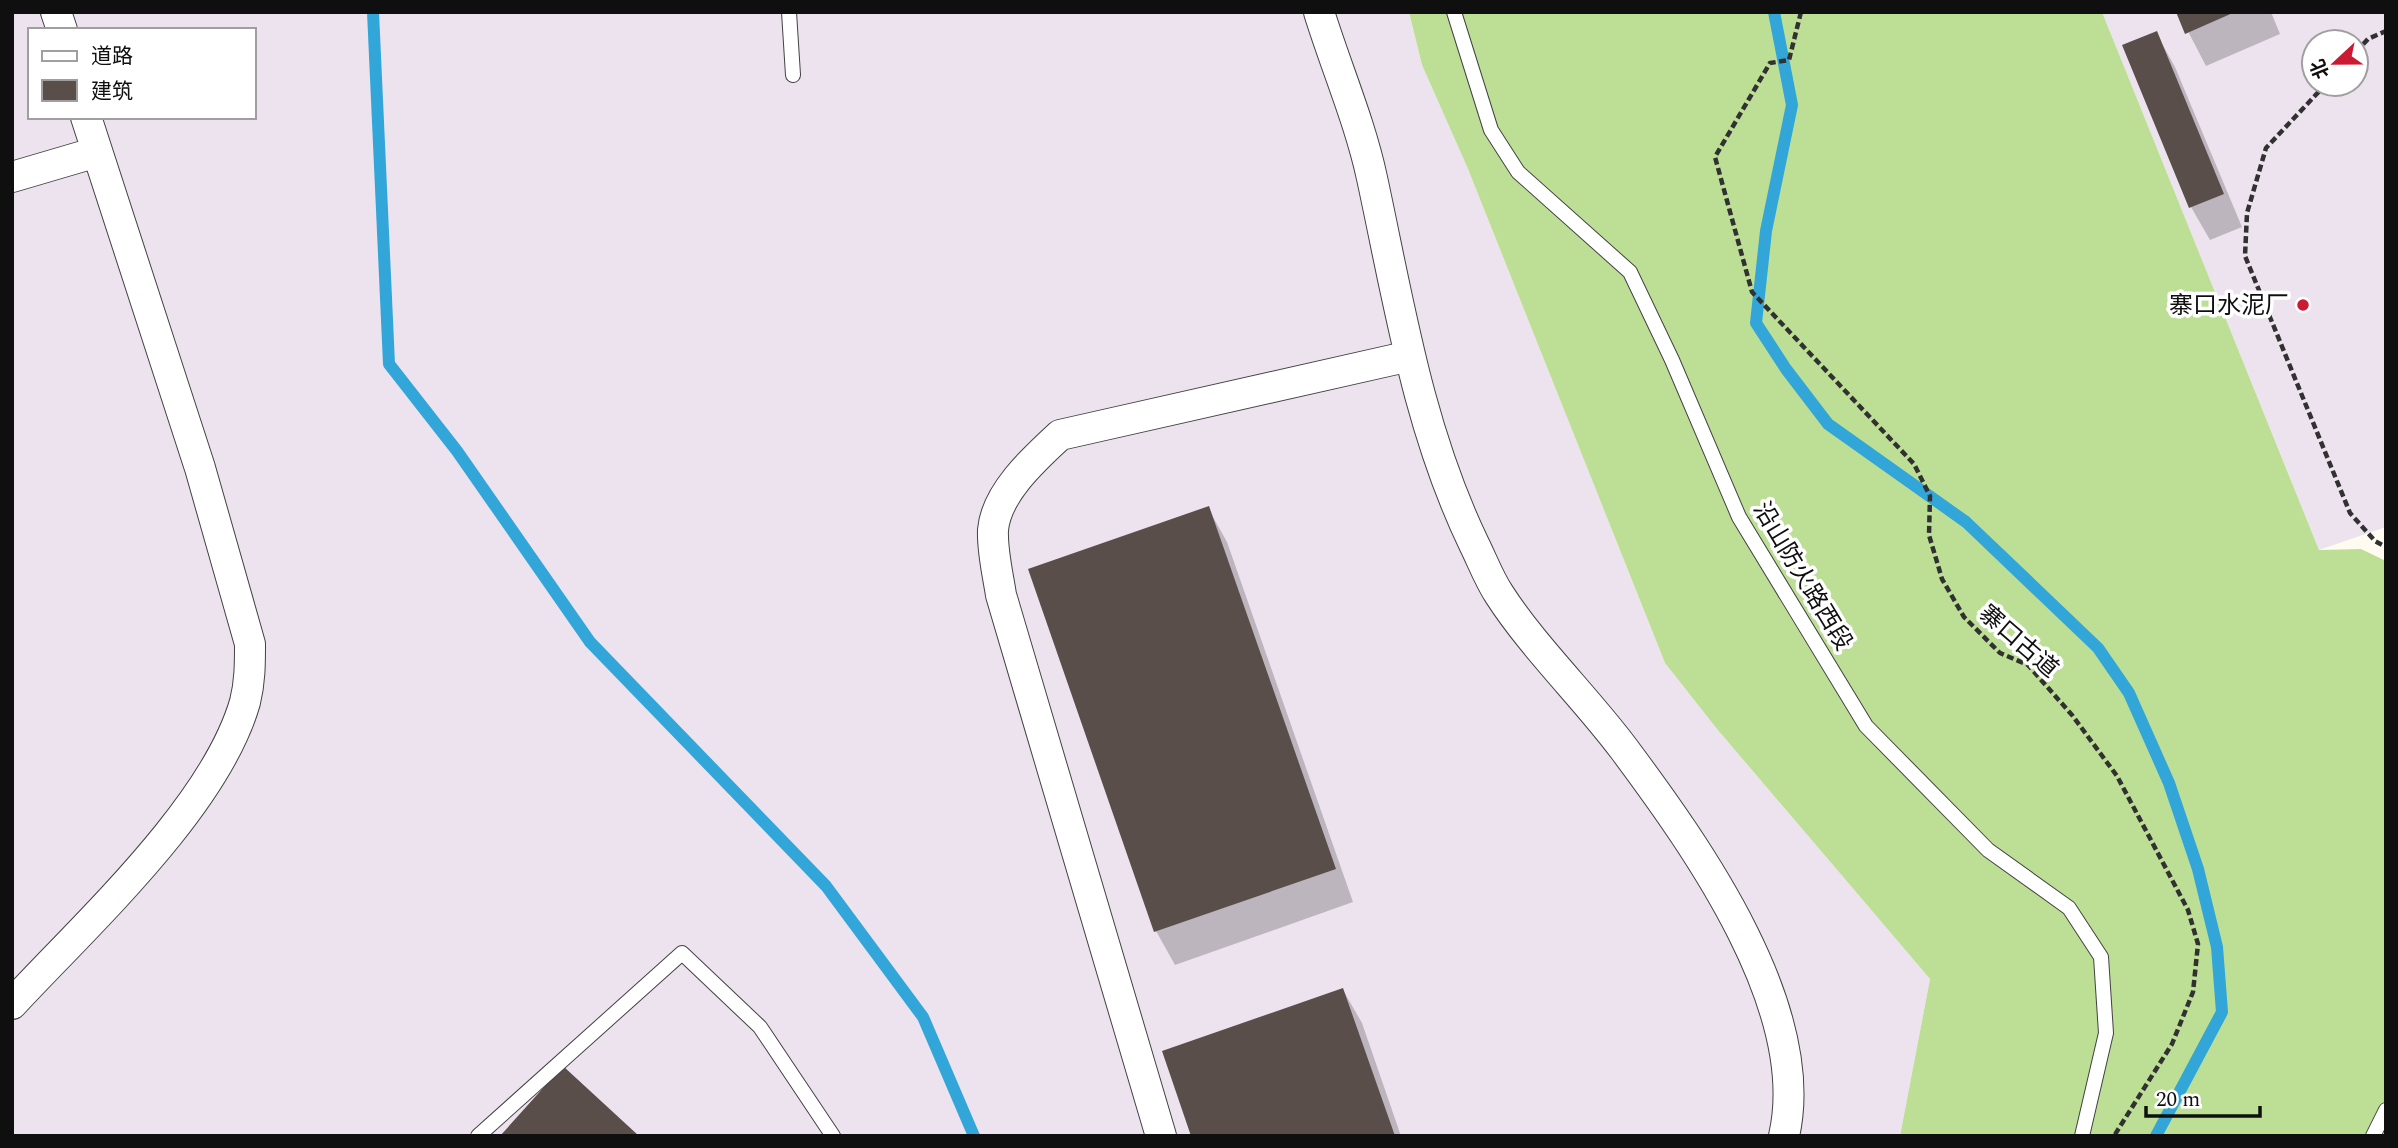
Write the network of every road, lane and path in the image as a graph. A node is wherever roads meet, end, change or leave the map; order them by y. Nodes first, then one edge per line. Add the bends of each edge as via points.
1 (789, 12) edge
2 (1319, 12) edge
3 (1454, 12) edge
4 (1801, 12) edge
5 (2386, 31) edge
6 (2370, 38) edge
7 (793, 75) dead end
8 (2313, 98) edge
9 (87, 119) edge
10 (97, 152) junction
11 (12, 177) edge
12 (1410, 356) junction
13 (2386, 547) edge
14 (12, 1004) edge
15 (2386, 1110) edge
16 (478, 1136) edge
17 (833, 1136) edge
18 (1161, 1136) edge
19 (1784, 1136) edge
20 (2082, 1136) edge
21 (2114, 1136) edge
22 (2373, 1136) edge

1 - 7 lane
2 - 12 street via 1371,174
3 - 20 lane, 沿山防火路西段 via 1492,130 1517,172 1630,272 1739,517 1866,726 1988,850 2069,908 2101,957 2106,1033
4 - 21 path, 寨口古道 via 1789,60 1770,64 1715,156 1752,292 1913,464 1930,496 1929,535 1942,579 1964,617 2000,653 2028,665 2117,776 2188,910 2198,944 2193,992 2172,1044
5 - 6 path
8 - 13 path via 2266,148 2247,213 2245,256 2350,513
9 - 10 street
10 - 11 street
10 - 14 street via 200,468 250,644 251,672 244,704 219,758 179,822
12 - 18 street via 1060,435 1010,488 993,529 1001,595
12 - 19 street via 1453,500 1498,593 1624,749 1711,872 1760,971 1786,1045 1788,1116
15 - 22 lane
16 - 17 lane via 682,953 760,1027

